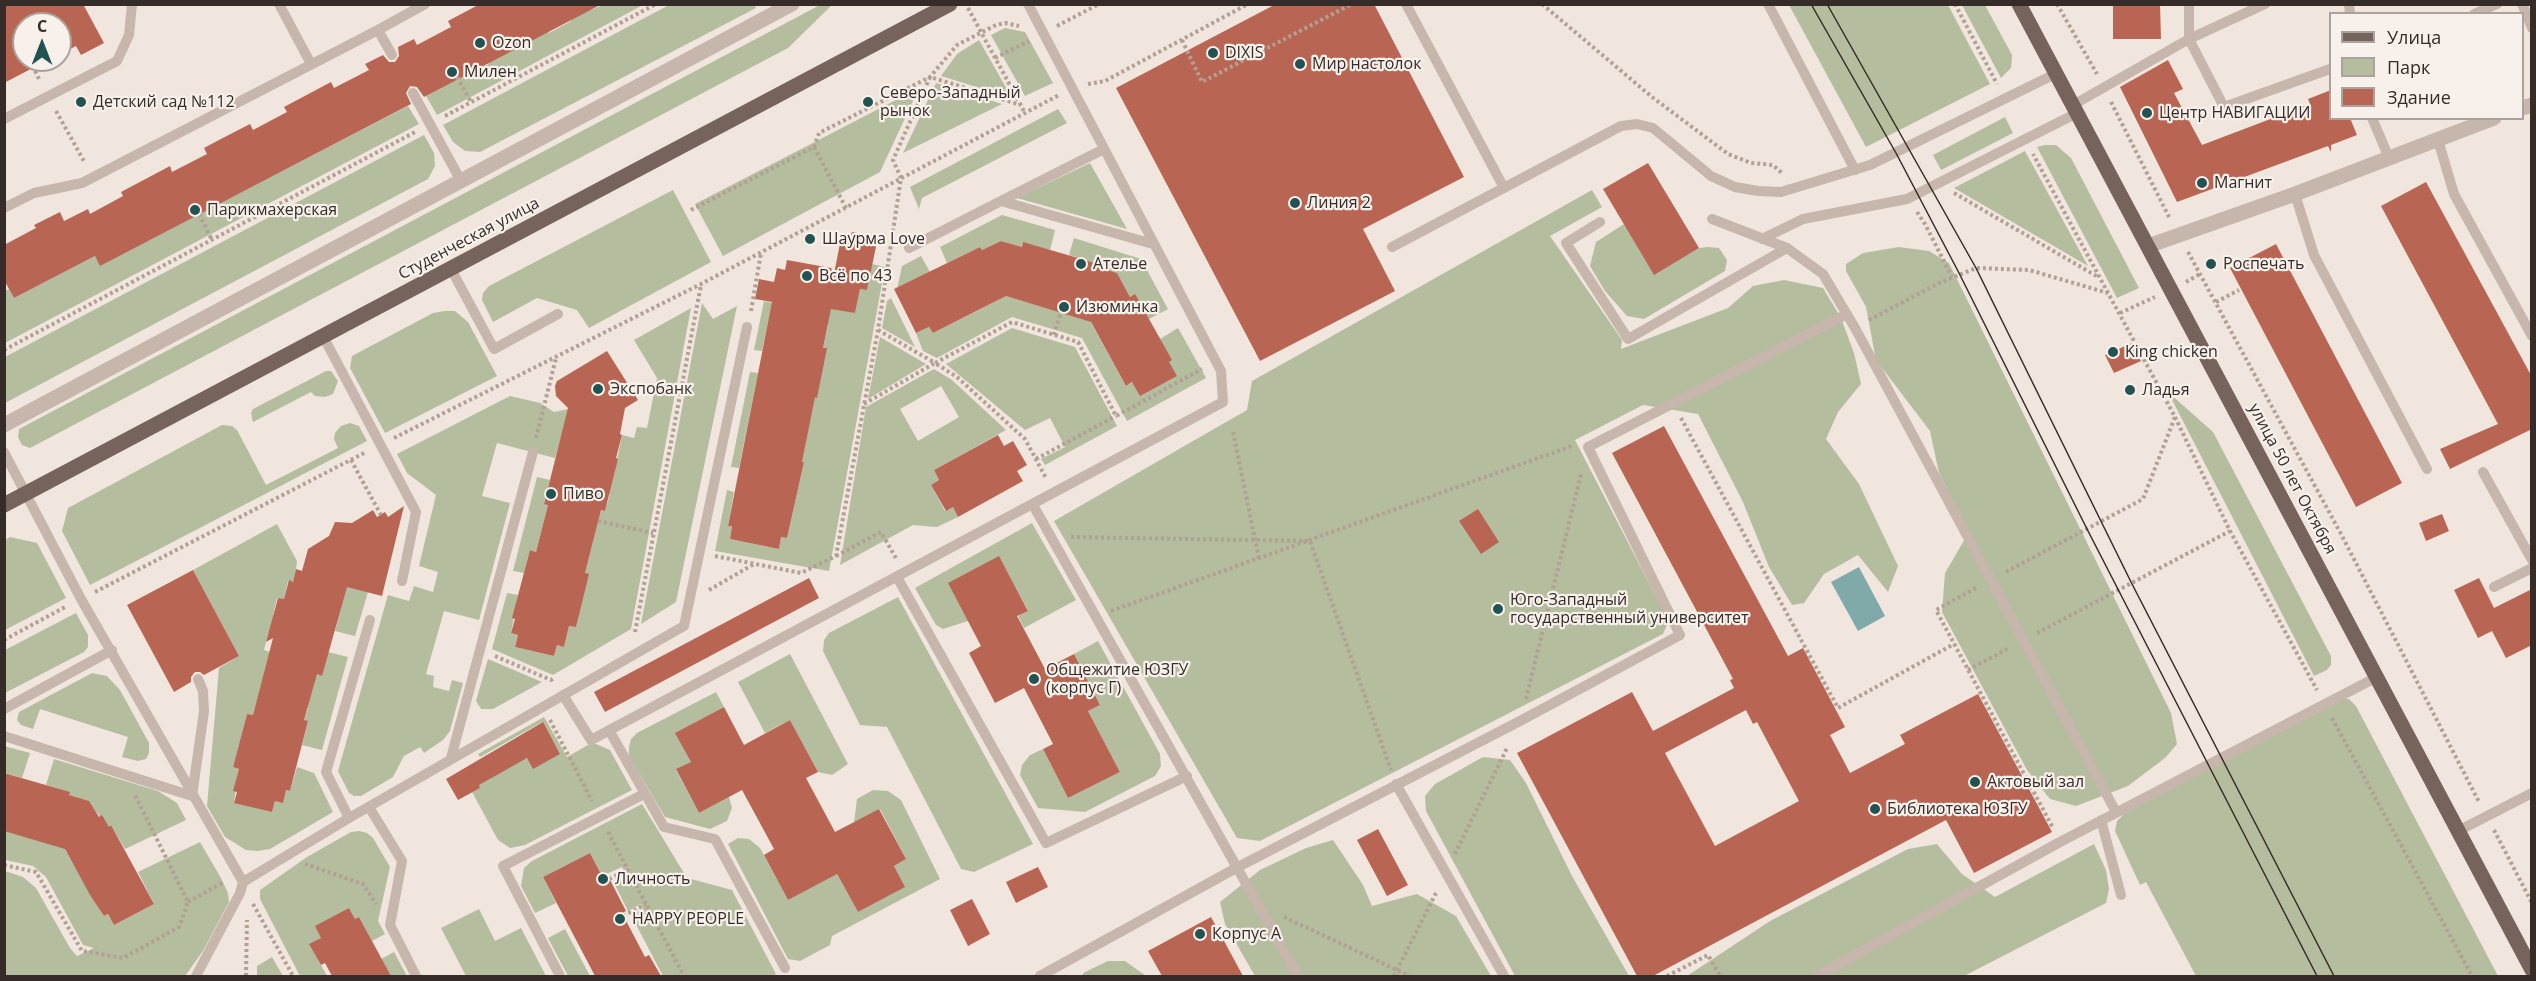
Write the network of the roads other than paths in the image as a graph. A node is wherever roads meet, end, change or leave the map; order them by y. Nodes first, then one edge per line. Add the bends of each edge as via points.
1 (132, 4) edge
2 (279, 4) edge
3 (425, 4) edge
4 (792, 4) edge
5 (950, 4) edge
6 (1028, 4) edge
7 (1406, 4) edge
8 (1768, 4) edge
9 (2019, 4) edge
10 (2189, 4) edge
11 (2265, 4) edge
12 (2497, 4) edge
13 (2522, 4) edge
14 (2479, 12) edge
15 (2532, 28) edge
16 (378, 30) junction
17 (2189, 39) junction
18 (392, 55) dead end
19 (311, 64) junction
20 (2329, 70) edge
21 (2055, 74) junction
22 (413, 93) dead end
23 (2075, 109) junction
24 (4, 119) edge
25 (2373, 120) edge
26 (2489, 120) edge
27 (2438, 140) junction
28 (1104, 149) junction
29 (2389, 158) junction
30 (1855, 170) junction
31 (461, 181) junction
32 (1504, 188) junction
33 (2295, 194) junction
34 (1001, 201) junction
35 (4, 208) edge
36 (1712, 219) dead end
37 (1600, 222) dead end
38 (1762, 239) junction
39 (1153, 244) junction
40 (2148, 246) junction
41 (1392, 247) dead end
42 (909, 248) dead end
43 (1787, 248) junction
44 (451, 269) junction
45 (558, 314) dead end
46 (1847, 314) junction
47 (747, 327) road end
48 (323, 336) junction
49 (2532, 336) edge
50 (4, 425) edge
51 (4, 452) edge
52 (533, 452) road end
53 (2427, 469) dead end
54 (2483, 472) dead end
55 (27, 493) junction
56 (4, 505) edge
57 (1033, 505) junction
58 (2532, 560) edge
59 (2532, 568) edge
60 (901, 575) junction
61 (402, 581) dead end
62 (2494, 587) dead end
63 (370, 620) dead end
64 (112, 650) junction
65 (2377, 677) junction
66 (198, 679) dead end
67 (563, 694) junction
68 (4, 708) edge
69 (609, 730) junction
70 (4, 735) edge
71 (451, 758) junction
72 (1187, 776) junction
73 (1396, 784) junction
74 (2532, 793) edge
75 (644, 794) junction
76 (192, 796) junction
77 (369, 807) junction
78 (2116, 812) junction
79 (350, 818) junction
80 (2102, 820) junction
81 (2458, 831) junction
82 (1238, 867) junction
83 (243, 882) junction
84 (2121, 896) dead end
85 (785, 968) dead end
86 (2532, 970) edge
87 (196, 976) edge
88 (416, 976) edge
89 (560, 976) edge
90 (1040, 976) edge
91 (1298, 976) edge
92 (1504, 976) edge
93 (1817, 976) edge

1 - 24 lane via 129,35 117,61
2 - 19 lane
3 - 16 lane
4 - 31 street
5 - 44 main road, Студенческая улица
6 - 28 lane
7 - 32 lane
8 - 30 lane
9 - 21 main road, улица 50 лет Октября
10 - 17 lane
11 - 17 lane
12 - 14 lane
13 - 15 lane
16 - 18 lane
16 - 19 lane
17 - 20 lane via 2224,107
17 - 23 lane
19 - 35 lane via 93,178 34,193
21 - 23 main road, улица 50 лет Октября
21 - 30 lane
22 - 31 lane
23 - 38 lane via 1907,199 1803,219
23 - 40 main road, улица 50 лет Октября
25 - 29 lane
26 - 27 street
27 - 29 street
27 - 49 lane via 2454,194
28 - 34 lane
28 - 39 lane
29 - 33 street
30 - 32 lane via 1781,192 1735,187 1712,176 1653,128 1637,124 1621,126
31 - 50 street
32 - 41 lane
33 - 40 street
33 - 53 lane via 2314,255
34 - 39 lane
34 - 42 lane
36 - 38 lane
37 - 43 lane via 1566,243 1628,339
38 - 43 lane
39 - 57 lane via 1221,371 1223,402
40 - 65 main road, улица 50 лет Октября
43 - 46 lane via 1823,274
44 - 45 lane via 494,349
44 - 48 main road, Студенческая улица
46 - 73 lane via 1588,447 1680,635
46 - 78 lane
47 - 67 lane via 684,626
48 - 55 main road, Студенческая улица
48 - 61 lane via 416,512
51 - 55 lane
52 - 71 lane
54 - 58 lane
55 - 56 main road, Студенческая улица
55 - 64 lane
57 - 60 lane
57 - 72 lane
59 - 62 lane
60 - 69 lane
60 - 72 lane via 1046,843
63 - 79 lane via 326,772
64 - 68 lane
64 - 76 lane
65 - 78 lane
65 - 81 main road, улица 50 лет Октября
66 - 76 lane via 204,711
67 - 69 lane via 591,740
67 - 71 lane
69 - 75 lane
70 - 76 lane
71 - 77 lane
72 - 82 lane
73 - 82 lane
73 - 92 lane
74 - 81 lane
75 - 85 lane via 664,827 714,839
75 - 89 lane via 503,866
76 - 83 lane
77 - 79 lane
77 - 88 lane via 402,861 390,925
78 - 80 lane
79 - 83 lane
80 - 84 lane
80 - 93 lane
81 - 86 main road, улица 50 лет Октября
82 - 90 lane
82 - 91 lane
83 - 87 lane

